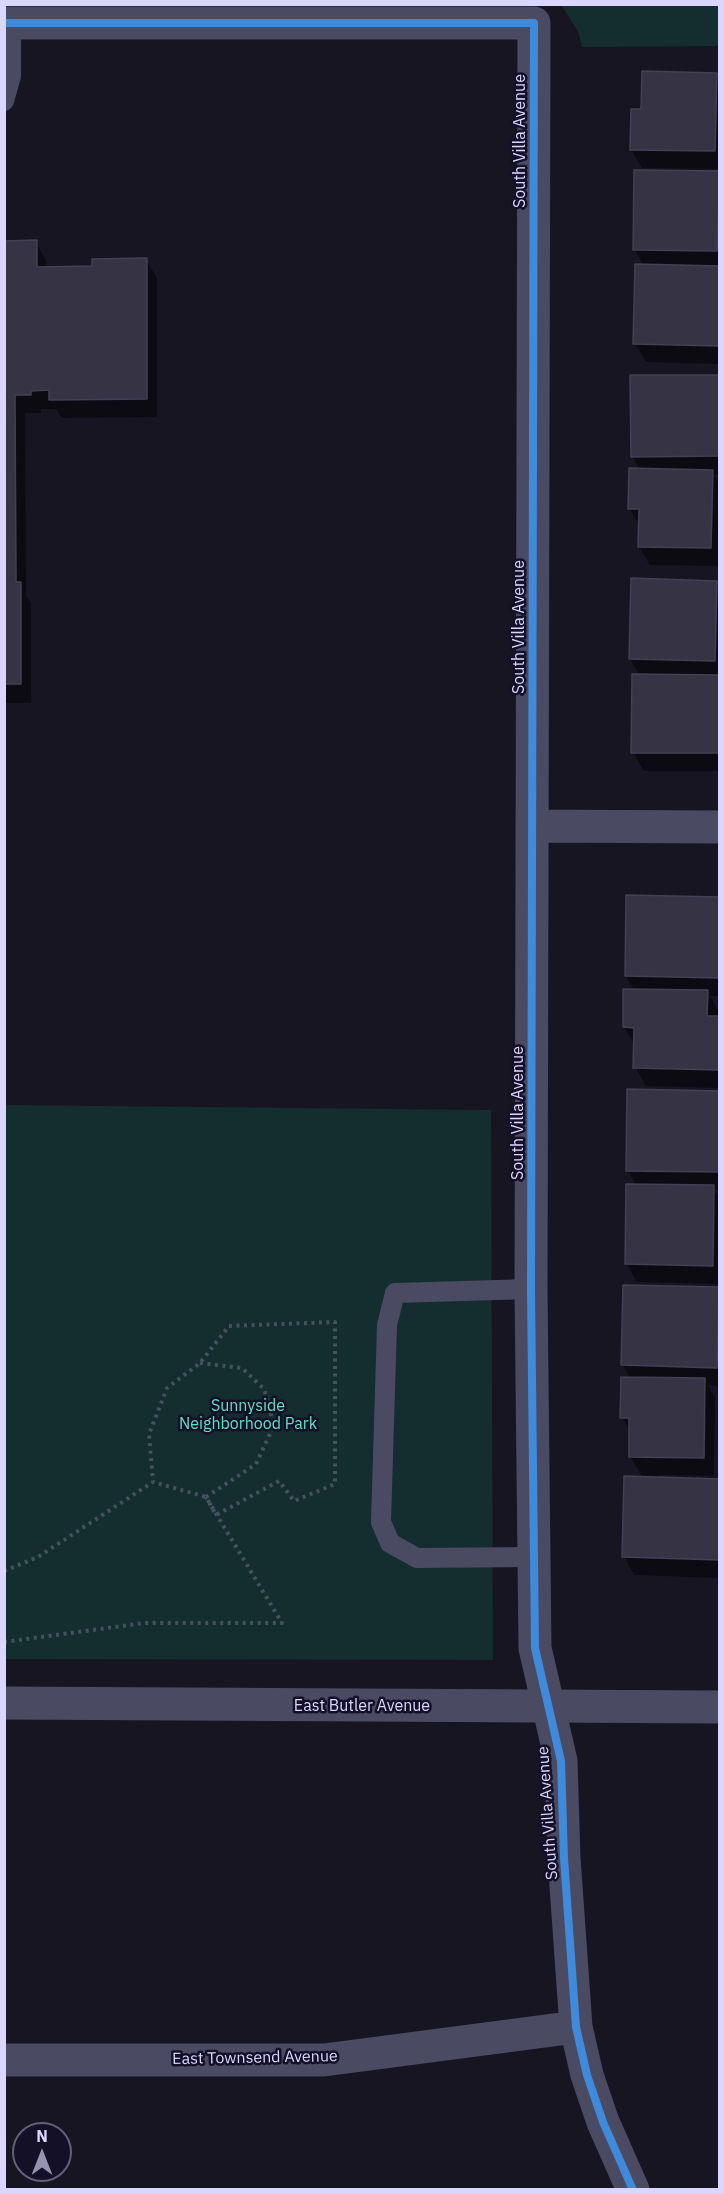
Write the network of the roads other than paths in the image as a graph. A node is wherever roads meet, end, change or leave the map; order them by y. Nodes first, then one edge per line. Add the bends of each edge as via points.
1 (8, 23) edge
2 (4, 101) edge
3 (532, 826) junction
4 (720, 827) edge
5 (531, 1288) junction
6 (533, 1557) junction
7 (4, 1703) edge
8 (549, 1707) junction
9 (720, 1707) edge
10 (576, 2027) junction
11 (4, 2060) edge
12 (633, 2190) edge

1 - 2 lane via 10,76
1 - 3 street, South Villa Avenue via 534,23
3 - 4 street
3 - 5 street, South Villa Avenue
5 - 6 street, South Villa Avenue
5 - 6 lane via 395,1293 387,1325 381,1522 390,1543 417,1558
6 - 8 street, South Villa Avenue via 535,1648
7 - 8 street, East Butler Avenue
8 - 9 street, East Butler Avenue
8 - 10 street, South Villa Avenue via 561,1761
10 - 11 street, East Townsend Avenue via 324,2060
10 - 12 street, South Villa Avenue via 603,2122

